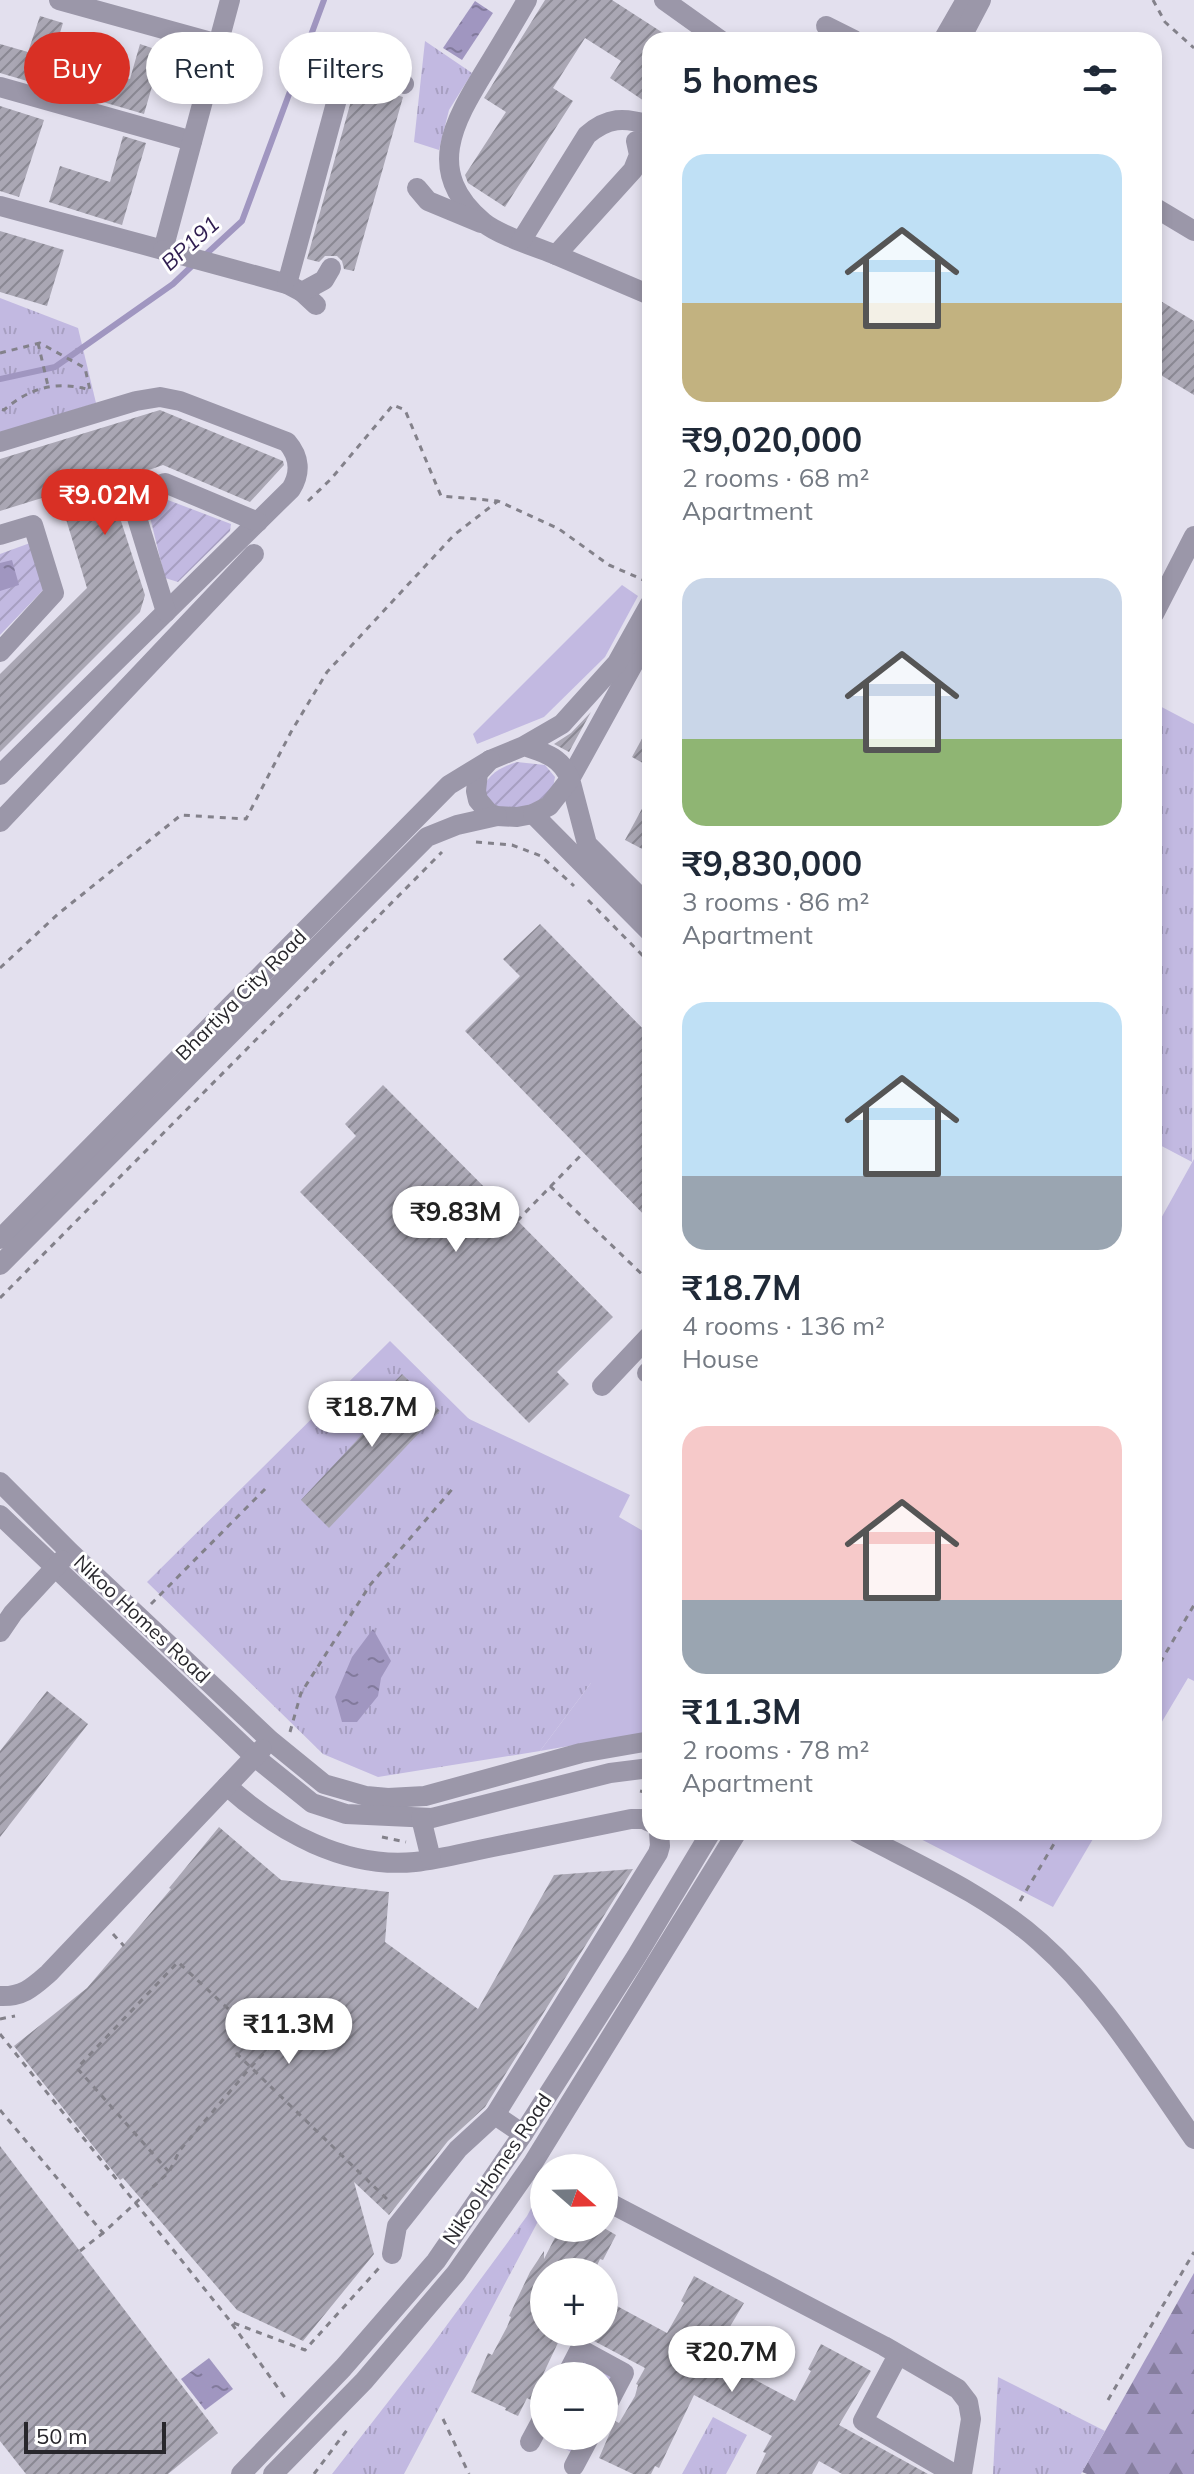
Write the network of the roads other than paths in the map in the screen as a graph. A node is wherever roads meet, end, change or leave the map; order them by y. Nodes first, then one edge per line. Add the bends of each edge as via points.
1 (59, 0) edge
2 (230, 0) edge
3 (527, 0) edge
4 (664, 0) edge
5 (966, 0) edge
6 (981, 0) edge
7 (826, 26) dead end
8 (175, 32) edge
9 (221, 32) edge
10 (709, 32) edge
11 (838, 32) edge
12 (948, 32) edge
13 (964, 32) edge
14 (0, 87) edge
15 (202, 104) edge
16 (338, 104) edge
17 (642, 123) edge
18 (192, 141) junction
19 (636, 141) dead end
20 (417, 188) dead end
21 (0, 206) edge
22 (1162, 212) edge
23 (484, 224) junction
24 (1194, 231) edge
25 (521, 241) junction
26 (163, 250) junction
27 (556, 255) junction
28 (331, 268) dead end
29 (642, 292) edge
30 (302, 294) junction
31 (0, 442) edge
32 (258, 522) junction
33 (0, 535) edge
34 (1194, 536) edge
35 (254, 554) dead end
36 (1189, 560) edge
37 (1162, 602) edge
38 (642, 607) edge
39 (166, 612) junction
40 (642, 648) edge
41 (0, 652) edge
42 (524, 746) junction
43 (490, 760) junction
44 (0, 775) edge
45 (570, 779) junction
46 (533, 814) junction
47 (497, 816) junction
48 (0, 822) edge
49 (642, 899) edge
50 (642, 924) edge
51 (0, 1239) edge
52 (0, 1265) edge
53 (642, 1344) edge
54 (602, 1386) dead end
55 (0, 1482) edge
56 (0, 1515) edge
57 (70, 1552) junction
58 (55, 1568) junction
59 (6, 1608) edge
60 (0, 1632) edge
61 (280, 1738) junction
62 (642, 1742) edge
63 (255, 1757) junction
64 (642, 1769) edge
65 (617, 1773) junction
66 (642, 1781) edge
67 (227, 1786) junction
68 (308, 1800) junction
69 (421, 1818) junction
70 (642, 1819) edge
71 (291, 1832) junction
72 (661, 1840) edge
73 (701, 1840) edge
74 (732, 1840) edge
75 (871, 1840) edge
76 (431, 1859) junction
77 (0, 1996) edge
78 (558, 2013) junction
79 (583, 2040) junction
80 (596, 2060) junction
81 (495, 2115) junction
82 (523, 2134) junction
83 (1194, 2139) edge
84 (544, 2154) edge
85 (530, 2176) edge
86 (618, 2207) edge
87 (392, 2254) road end
88 (898, 2355) junction
89 (573, 2362) edge
90 (604, 2362) edge
91 (583, 2450) edge
92 (574, 2466) dead end
93 (241, 2474) edge
94 (273, 2474) edge
95 (954, 2474) edge
96 (962, 2474) edge

1 - 8 street
2 - 9 street
3 - 23 street via 460,111 452,141 454,187
4 - 10 street
5 - 12 street
6 - 13 street
7 - 11 street
14 - 18 street
15 - 18 street
16 - 30 street
17 - 25 street via 601,123 587,135
18 - 26 street
19 - 27 street via 639,155 633,170
20 - 23 street via 438,207
21 - 26 street
22 - 24 street
23 - 25 street
25 - 27 street
26 - 30 street
27 - 29 street
28 - 30 street via 324,280
31 - 32 street via 148,398 180,401 287,442 293,449 296,482
32 - 39 street
32 - 39 street via 165,483 130,495
33 - 41 street via 33,525 54,593
34 - 36 street
35 - 48 street
36 - 37 street
38 - 42 street, Bhartiya City Road via 617,663 562,724
39 - 44 street
40 - 45 street
42 - 43 street, Bhartiya City Road
42 - 45 street via 554,756
43 - 47 street via 478,773 476,791 483,807
43 - 51 street, Bhartiya City Road via 449,785
45 - 46 street via 549,806
45 - 49 street via 587,844
46 - 47 street, Bhartiya City Road
46 - 50 street
47 - 52 street, Bhartiya City Road via 427,837
53 - 54 street
55 - 57 street, Nikoo Homes Road
56 - 58 street, Nikoo Homes Road
57 - 58 street
57 - 61 street, Nikoo Homes Road
58 - 59 street
58 - 63 street, Nikoo Homes Road
59 - 60 street
61 - 62 street, Nikoo Homes Road via 324,1784 388,1798 425,1796 581,1753
61 - 63 street
63 - 67 street
63 - 68 street, Nikoo Homes Road
64 - 65 street, Nikoo Homes Road
65 - 66 street
65 - 69 street, Nikoo Homes Road
67 - 71 street via 266,1819
67 - 77 street via 49,1973 15,1996
68 - 69 street, Nikoo Homes Road via 346,1814
68 - 71 street
69 - 76 street
70 - 76 street
71 - 76 street via 358,1858 397,1863
72 - 78 street via 658,1853
73 - 79 street, Nikoo Homes Road
74 - 80 street, Nikoo Homes Road
75 - 83 street via 983,1899 1038,1940 1088,1991
78 - 79 street
78 - 81 street
79 - 80 street
79 - 82 street, Nikoo Homes Road
80 - 84 street, Nikoo Homes Road
81 - 82 street
81 - 87 street via 458,2149 397,2226
82 - 93 street, Nikoo Homes Road via 436,2261
85 - 94 street, Nikoo Homes Road via 364,2381
86 - 88 street
88 - 95 street via 863,2421
88 - 96 street via 958,2389 968,2402 971,2419
89 - 90 street via 580,2349
91 - 92 street

